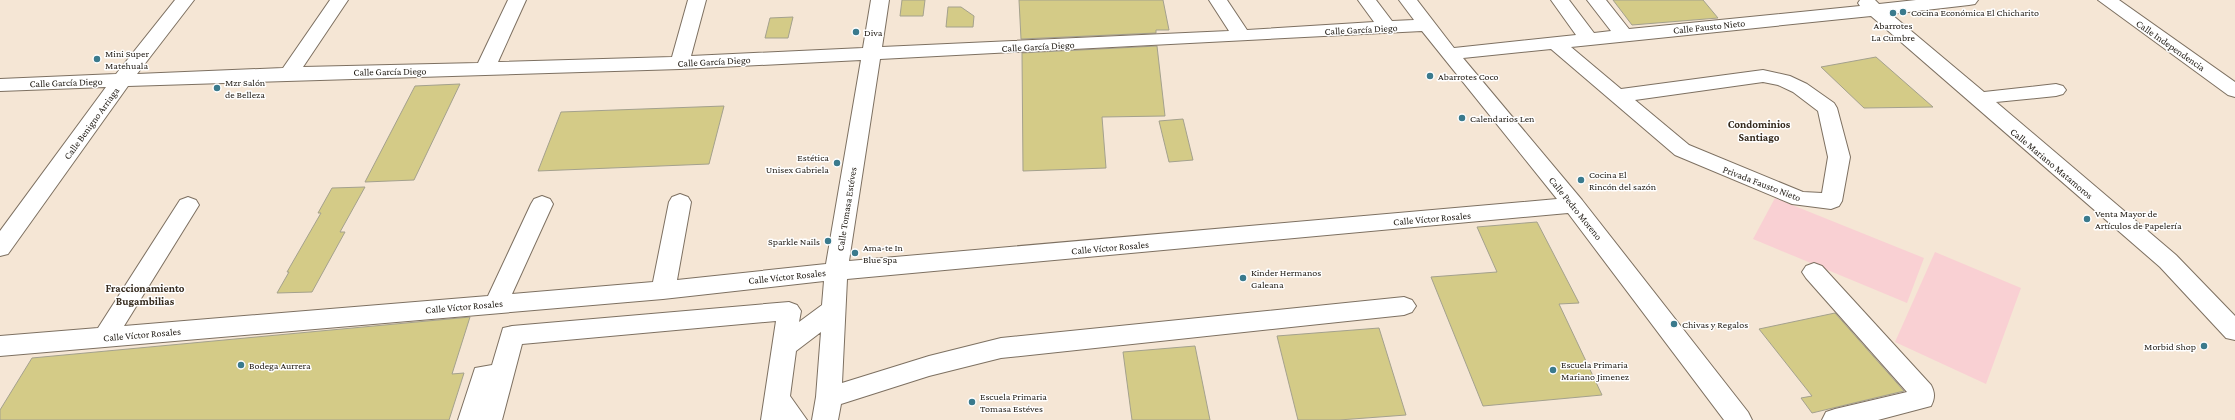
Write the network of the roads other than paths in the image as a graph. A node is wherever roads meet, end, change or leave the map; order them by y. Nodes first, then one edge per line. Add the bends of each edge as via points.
1 (185, 0) edge
2 (339, 0) edge
3 (517, 0) edge
4 (697, 0) edge
5 (880, 0) edge
6 (1218, 0) edge
7 (1367, 0) edge
8 (1408, 0) edge
9 (1560, 0) edge
10 (1596, 0) edge
11 (1969, 0) edge
12 (2107, 0) edge
13 (1868, 4) edge
14 (1428, 25) junction
15 (1387, 28) junction
16 (1624, 35) junction
17 (1242, 36) junction
18 (1588, 38) junction
19 (1555, 42) junction
20 (872, 54) junction
21 (1449, 54) junction
22 (680, 63) junction
23 (485, 69) junction
24 (289, 74) junction
25 (122, 80) junction
26 (0, 85) edge
27 (2056, 90) dead end
28 (2235, 91) edge
29 (1617, 96) junction
30 (1978, 100) junction
31 (680, 202) dead end
32 (542, 204) dead end
33 (188, 205) dead end
34 (1574, 205) junction
35 (3, 241) edge
36 (836, 271) junction
37 (1814, 272) dead end
38 (663, 290) junction
39 (496, 303) junction
40 (1404, 306) dead end
41 (835, 308) junction
42 (2235, 330) edge
43 (105, 337) junction
44 (0, 346) edge
45 (784, 347) junction
46 (501, 374) junction
47 (777, 395) junction
48 (827, 409) edge
49 (471, 420) edge
50 (488, 420) edge
51 (774, 420) edge
52 (794, 420) edge
53 (1740, 420) edge
54 (1835, 420) edge

1 - 25 street, Calle Benigno Arriaga
2 - 24 street
3 - 23 street
4 - 22 street
5 - 20 street, Calle Tomasa Estéves
6 - 17 street
7 - 15 street
8 - 14 street, Calle Pedro Moreno
9 - 18 street
10 - 16 street
11 - 13 street, Calle Fausto Nieto
12 - 28 street, Calle Independencia
13 - 16 street, Calle Fausto Nieto
13 - 30 street, Calle Mariano Matamoros
14 - 15 street, Calle García Diego
14 - 21 street, Calle Pedro Moreno
15 - 17 street, Calle García Diego
16 - 18 street, Calle Fausto Nieto
17 - 20 street, Calle García Diego
18 - 19 street, Calle Fausto Nieto
19 - 21 street, Calle Fausto Nieto
19 - 29 street, Privada Fausto Nieto
20 - 22 street, Calle García Diego
20 - 36 street, Calle Tomasa Estéves
21 - 34 street, Calle Pedro Moreno
22 - 23 street, Calle García Diego
23 - 24 street, Calle García Diego
24 - 25 street, Calle García Diego
25 - 26 street, Calle García Diego
25 - 35 street, Calle Benigno Arriaga
27 - 30 street
29 - 29 street, Privada Fausto Nieto via 1682,150 1800,199 1831,201 1839,157 1826,108 1800,88 1783,80 1763,76
30 - 42 street, Calle Mariano Matamoros via 2168,261
31 - 38 street
32 - 39 street
33 - 43 street
34 - 36 street, Calle Víctor Rosales
34 - 53 street, Calle Pedro Moreno
36 - 38 street, Calle Víctor Rosales
36 - 41 street, Calle Tomasa Estéves
37 - 54 street via 1922,392 1922,399
38 - 39 street, Calle Víctor Rosales
39 - 43 street, Calle Víctor Rosales
40 - 48 street via 1001,348 929,366
41 - 45 street
41 - 48 street, Calle Tomasa Estéves
43 - 44 street, Calle Víctor Rosales
45 - 46 street via 789,311 512,335
45 - 47 street
46 - 49 street via 484,375
46 - 50 street
47 - 51 street
47 - 52 street via 783,408

